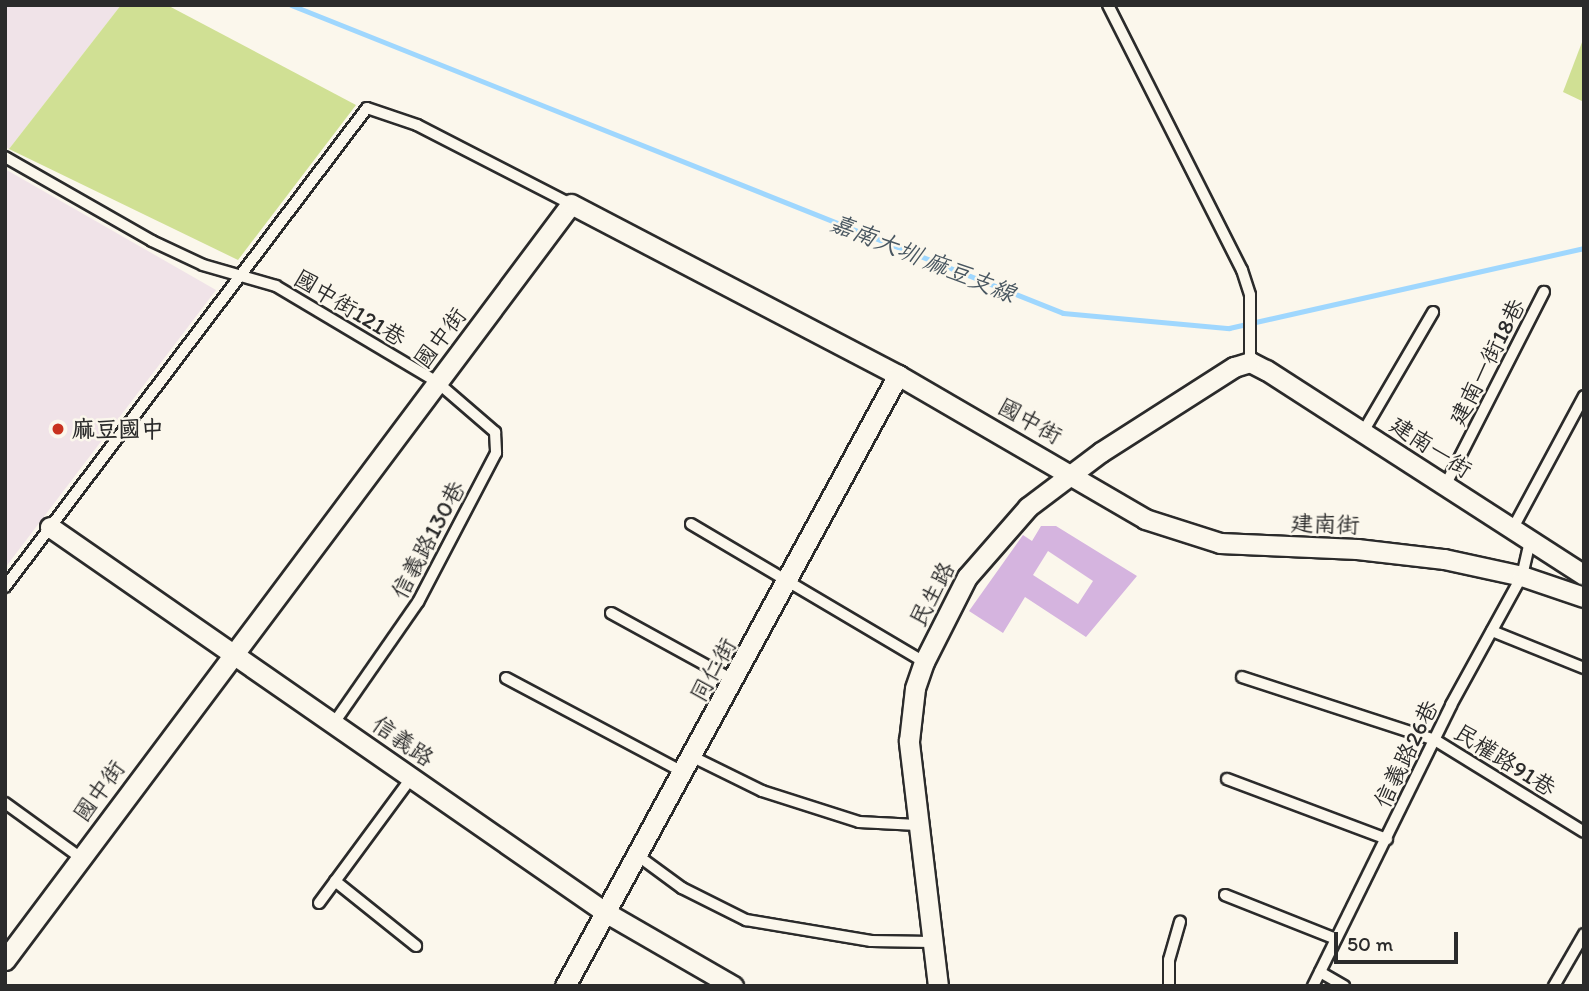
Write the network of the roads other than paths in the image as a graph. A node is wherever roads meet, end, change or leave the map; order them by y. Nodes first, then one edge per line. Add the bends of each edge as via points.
1 (1108, 5) edge
2 (5, 157) edge
3 (570, 204) junction
4 (239, 276) junction
5 (1544, 292) dead end
6 (1433, 312) dead end
7 (1250, 362) junction
8 (898, 375) junction
9 (437, 382) junction
10 (1584, 396) edge
11 (1363, 432) junction
12 (1075, 475) junction
13 (1445, 486) junction
14 (691, 524) dead end
15 (50, 527) junction
16 (1513, 528) junction
17 (1531, 538) junction
18 (1584, 575) edge
19 (1522, 576) junction
20 (788, 581) junction
21 (5, 587) edge
22 (1584, 597) edge
23 (611, 613) dead end
24 (1492, 631) junction
25 (231, 654) junction
26 (924, 662) junction
27 (1584, 667) edge
28 (1241, 677) dead end
29 (506, 678) dead end
30 (735, 681) junction
31 (334, 723) junction
32 (1436, 740) junction
33 (688, 765) junction
34 (412, 777) junction
35 (1227, 779) dead end
36 (5, 803) edge
37 (917, 825) junction
38 (1584, 832) edge
39 (1387, 839) junction
40 (637, 855) junction
41 (80, 858) junction
42 (335, 881) junction
43 (1225, 895) dead end
44 (319, 903) dead end
45 (605, 912) junction
46 (1180, 922) dead end
47 (1584, 934) edge
48 (1336, 939) junction
49 (932, 942) junction
50 (416, 946) dead end
51 (5, 960) edge
52 (1320, 972) junction
53 (565, 986) edge
54 (733, 986) edge
55 (938, 986) edge
56 (1169, 986) edge
57 (1312, 986) edge
58 (1344, 986) edge
59 (1553, 986) edge

1 - 7 lane via 1250,295
2 - 4 lane, 國中街121巷 via 152,241
3 - 4 lane via 417,125 368,108
3 - 8 street, 國中街
3 - 9 street, 國中街
4 - 9 lane, 國中街121巷 via 276,286
4 - 15 lane
5 - 13 lane, 建南一街18巷
6 - 11 lane
7 - 11 street, 建南一街
7 - 12 street, 民生路 via 1234,367 1101,452
8 - 12 street, 國中街
8 - 20 street, 同仁街
9 - 25 street, 國中街
9 - 31 lane, 信義路130巷 via 495,432 496,453 418,602
10 - 16 lane
11 - 13 street, 建南一街
12 - 19 street, 建南街 via 1145,519 1220,543 1408,554
12 - 26 street, 民生路 via 1028,507 989,547 967,577
13 - 16 street, 建南一街
14 - 20 lane
15 - 21 lane
15 - 25 street, 信義路
16 - 17 street, 建南一街
17 - 18 street, 建南一街
17 - 19 lane, 信義路26巷
19 - 22 street, 建南街
19 - 24 lane, 信義路26巷
20 - 26 lane
20 - 30 street, 同仁街
23 - 30 lane
24 - 27 lane
24 - 32 lane, 信義路26巷
25 - 31 street, 信義路
25 - 41 street, 國中街
26 - 37 street, 民生路 via 915,688 909,741
28 - 32 lane, 民權路91巷
29 - 33 lane
30 - 33 street, 同仁街
31 - 34 street, 信義路
32 - 38 lane, 民權路91巷
32 - 39 lane, 信義路26巷
33 - 37 lane via 859,822
33 - 40 street, 同仁街
34 - 42 lane
34 - 45 street, 信義路
35 - 39 lane
36 - 41 lane
37 - 49 street, 民生路
39 - 48 lane, 信義路26巷
40 - 45 street, 同仁街
40 - 49 lane via 682,888 746,920 871,941
41 - 51 street, 國中街
42 - 44 lane
42 - 50 lane
43 - 48 lane
45 - 53 street, 同仁街
45 - 54 street, 信義路
46 - 56 lane via 1169,960
47 - 59 lane
48 - 52 lane, 信義路26巷
49 - 55 street, 民生路
52 - 57 lane, 信義路26巷
52 - 58 lane

